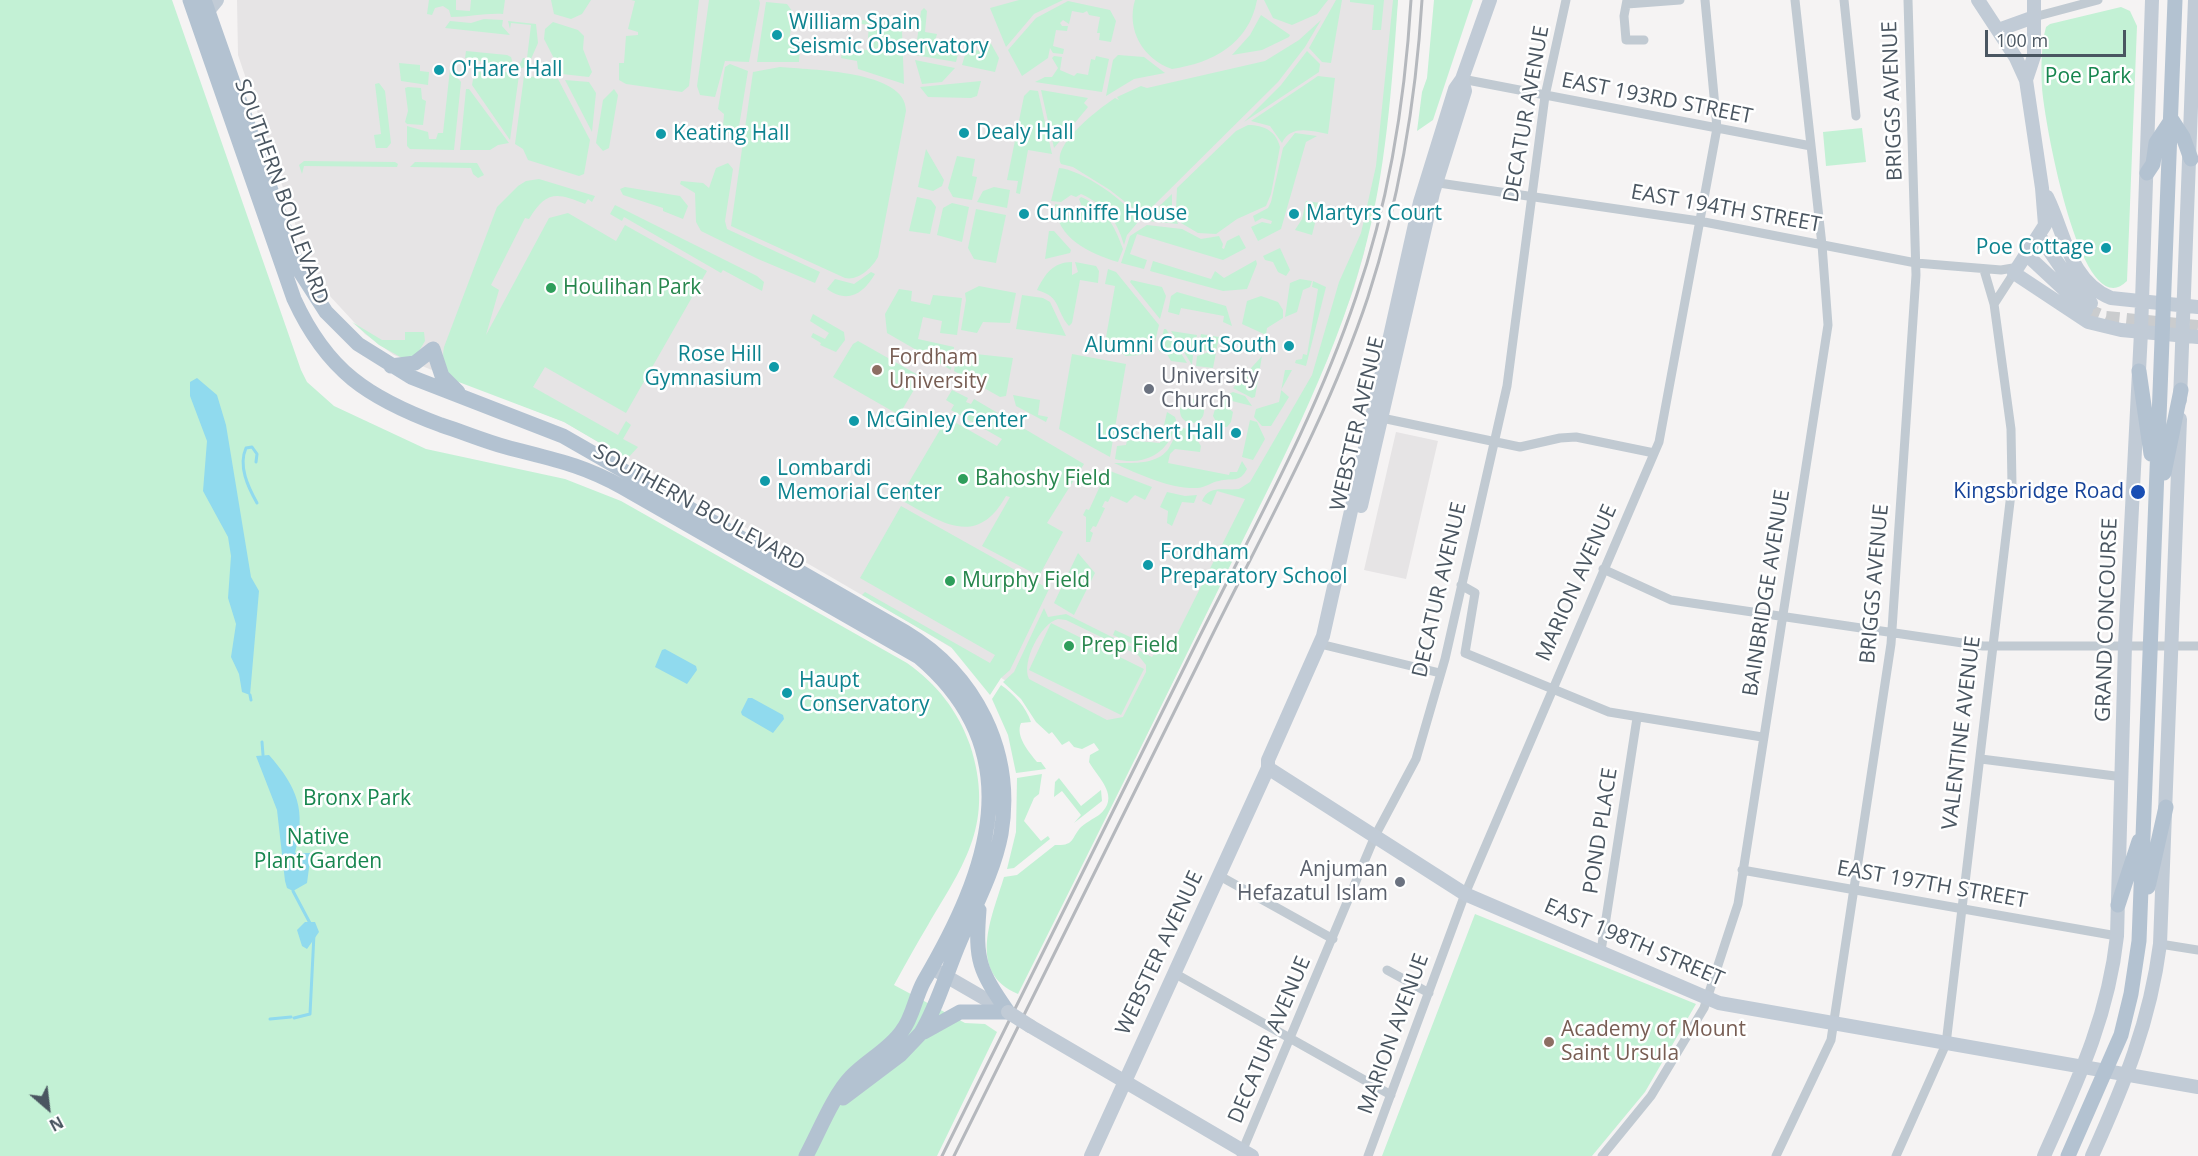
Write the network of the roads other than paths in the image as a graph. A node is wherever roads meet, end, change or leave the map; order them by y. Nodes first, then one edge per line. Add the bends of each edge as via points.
1 (190, 0) edge
2 (1490, 0) edge
3 (1566, 0) edge
4 (1680, 0) edge
5 (1705, 0) edge
6 (1795, 0) edge
7 (1844, 0) edge
8 (1908, 0) edge
9 (1978, 0) edge
10 (2034, 0) edge
11 (2098, 0) edge
12 (2152, 0) edge
13 (2175, 0) edge
14 (2194, 0) edge
15 (1627, 2) edge
16 (209, 4) edge
17 (2034, 17) junction
18 (1998, 30) junction
19 (1644, 40) dead end
20 (1462, 80) junction
21 (2026, 80) junction
22 (1545, 96) junction
23 (1856, 116) dead end
24 (2172, 120) junction
25 (1717, 128) junction
26 (1811, 146) junction
27 (2191, 159) junction
28 (2147, 173) junction
29 (1431, 182) junction
30 (2042, 188) junction
31 (2194, 190) edge
32 (1531, 195) junction
33 (1699, 221) junction
34 (2040, 237) junction
35 (1822, 245) junction
36 (1916, 263) junction
37 (2020, 265) junction
38 (1984, 270) junction
39 (2142, 301) junction
40 (2162, 303) junction
41 (1994, 304) junction
42 (2192, 306) edge
43 (2141, 332) junction
44 (2161, 333) junction
45 (2191, 336) edge
46 (389, 366) junction
47 (2139, 371) junction
48 (2181, 390) junction
49 (462, 396) junction
50 (1376, 417) junction
51 (1493, 442) junction
52 (1654, 453) junction
53 (2157, 495) junction
54 (2156, 514) junction
55 (1603, 569) junction
56 (1461, 585) junction
57 (1782, 616) junction
58 (1891, 633) junction
59 (2151, 644) junction
60 (2172, 644) junction
61 (1325, 645) junction
62 (2125, 645) junction
63 (2198, 645) edge
64 (1993, 647) junction
65 (1440, 673) junction
66 (1551, 688) junction
67 (1637, 718) junction
68 (1762, 737) junction
69 (1981, 759) junction
70 (1268, 768) junction
71 (2122, 777) junction
72 (2166, 807) junction
73 (2144, 824) junction
74 (1375, 837) junction
75 (1742, 870) junction
76 (1218, 875) junction
77 (1852, 890) junction
78 (1465, 894) junction
79 (980, 895) junction
80 (2118, 905) junction
81 (1962, 909) junction
82 (2141, 913) junction
83 (2116, 936) junction
84 (1332, 939) junction
85 (2160, 944) junction
86 (2198, 950) edge
87 (1601, 951) junction
88 (1387, 970) dead end
89 (939, 972) junction
90 (1174, 973) junction
91 (1429, 993) junction
92 (1709, 997) junction
93 (1008, 1012) junction
94 (1832, 1023) junction
95 (921, 1034) junction
96 (1290, 1038) junction
97 (1946, 1044) junction
98 (2084, 1068) junction
99 (2107, 1071) junction
100 (2128, 1075) junction
101 (1124, 1080) junction
102 (2198, 1087) edge
103 (1391, 1095) junction
104 (831, 1110) junction
105 (1245, 1154) edge
106 (806, 1156) edge
107 (1091, 1156) edge
108 (1368, 1156) edge
109 (1602, 1156) edge
110 (1776, 1156) edge
111 (1896, 1156) edge
112 (2044, 1156) edge
113 (2068, 1156) edge
114 (2092, 1156) edge

1 - 89 main road, SOUTHERN BOULEVARD via 294,298 318,344 347,376 378,398 411,413 493,444 576,464 607,479 904,648 933,668 955,693 973,722 984,754 990,789 989,822 977,869
2 - 20 street, WEBSTER AVENUE
3 - 22 street, DECATUR AVENUE
4 - 15 street
5 - 25 street, MARION AVENUE
6 - 26 street, BAINBRIDGE AVENUE
7 - 23 street
8 - 36 street, BRIGGS AVENUE
9 - 18 street
10 - 17 street
11 - 17 street
12 - 28 street, GRAND CONCOURSE
13 - 24 main road
14 - 27 street
15 - 19 street via 1626,40
16 - 46 main road, SOUTHERN BOULEVARD via 299,270 337,324
17 - 18 street
17 - 21 street via 2034,56
18 - 21 street
20 - 22 street, EAST 193RD STREET
20 - 29 street, WEBSTER AVENUE via 1455,89
21 - 30 street
22 - 25 street, EAST 193RD STREET
22 - 32 street, DECATUR AVENUE
24 - 27 main road
24 - 28 main road via 2156,143 2153,164
24 - 40 main road
25 - 26 street, EAST 193RD STREET
25 - 33 street, MARION AVENUE
26 - 35 street, BAINBRIDGE AVENUE
27 - 31 street
28 - 39 street, GRAND CONCOURSE
29 - 32 street, EAST 194TH STREET
29 - 50 street, WEBSTER AVENUE
30 - 34 street via 2045,225
30 - 39 street via 2072,259 2087,282 2111,298
31 - 42 street
32 - 33 street, EAST 194TH STREET
32 - 51 street, DECATUR AVENUE via 1507,386
33 - 35 street, EAST 194TH STREET
33 - 52 street, MARION AVENUE
34 - 37 street
34 - 37 street via 2089,307
35 - 36 street, EAST 194TH STREET
35 - 57 street, BAINBRIDGE AVENUE via 1828,325
36 - 38 street, EAST 194TH STREET
36 - 58 street, BRIGGS AVENUE
37 - 38 street, EAST 194TH STREET
37 - 41 street
37 - 43 street via 2088,322
38 - 41 street, VALENTINE AVENUE
39 - 40 street
39 - 43 street, GRAND CONCOURSE
40 - 42 street
40 - 44 main road
41 - 64 street, VALENTINE AVENUE via 2013,468
42 - 45 street
43 - 44 street
43 - 47 street, GRAND CONCOURSE
44 - 45 street
44 - 53 main road
45 - 48 street
46 - 49 main road, SOUTHERN BOULEVARD
46 - 49 main road via 418,362 433,350 442,376
47 - 53 main road
47 - 62 street, GRAND CONCOURSE
48 - 54 main road
48 - 60 street
49 - 79 main road, SOUTHERN BOULEVARD via 563,436 920,641 946,662 977,702 992,733 1000,765 1000,834
50 - 51 street
50 - 61 street, WEBSTER AVENUE
51 - 52 street via 1521,447 1560,438 1589,438
51 - 56 street, DECATUR AVENUE
52 - 55 street, MARION AVENUE
53 - 54 main road
54 - 59 main road
55 - 57 street via 1671,600
55 - 66 street, MARION AVENUE
56 - 65 street, DECATUR AVENUE
56 - 66 street via 1475,593 1465,653
57 - 58 street
57 - 68 street, BAINBRIDGE AVENUE
58 - 64 street
58 - 77 street, BRIGGS AVENUE
59 - 60 street
59 - 62 street
59 - 73 main road
60 - 63 street
60 - 72 street
61 - 65 street
61 - 70 street, WEBSTER AVENUE via 1268,760
62 - 64 street
62 - 71 street, GRAND CONCOURSE
64 - 69 street, VALENTINE AVENUE
65 - 74 street, DECATUR AVENUE via 1416,759
66 - 67 street via 1609,712
66 - 78 street, MARION AVENUE
67 - 68 street
67 - 87 street, POND PLACE
68 - 75 street, BAINBRIDGE AVENUE
69 - 71 street
69 - 81 street, VALENTINE AVENUE
70 - 74 street, EAST 198TH STREET
70 - 76 street, WEBSTER AVENUE
71 - 80 street, GRAND CONCOURSE
72 - 82 main road
72 - 85 street
73 - 80 main road
73 - 82 main road
74 - 78 street, EAST 198TH STREET
74 - 84 street, DECATUR AVENUE
75 - 77 street, EAST 197TH STREET
75 - 92 street, BAINBRIDGE AVENUE via 1738,904
76 - 84 street
76 - 90 street, WEBSTER AVENUE
77 - 81 street, EAST 197TH STREET
77 - 94 street, BRIGGS AVENUE
78 - 87 street, EAST 198TH STREET
78 - 91 street, MARION AVENUE
79 - 89 main road, SOUTHERN BOULEVARD
79 - 93 main road via 978,961
80 - 83 street, GRAND CONCOURSE
81 - 83 street, EAST 197TH STREET
81 - 97 street, VALENTINE AVENUE
82 - 99 main road via 2127,1014
83 - 98 street, GRAND CONCOURSE via 2106,1003
84 - 96 street, DECATUR AVENUE
85 - 86 street
85 - 100 street via 2150,1004
87 - 92 street, EAST 198TH STREET
88 - 91 street
89 - 93 street
89 - 95 main road, SOUTHERN BOULEVARD
89 - 104 main road, SOUTHERN BOULEVARD via 922,984 904,1029 850,1078
90 - 96 street
90 - 101 street, WEBSTER AVENUE
91 - 103 street, MARION AVENUE
92 - 94 street, EAST 198TH STREET via 1719,1003
92 - 109 street, BAINBRIDGE AVENUE via 1651,1096
93 - 95 main road via 960,1012 945,1017
93 - 101 street, bridge
94 - 97 street, EAST 198TH STREET
94 - 110 street, BRIGGS AVENUE via 1831,1040
95 - 104 main road, SOUTHERN BOULEVARD
96 - 103 street
96 - 105 street, DECATUR AVENUE
97 - 98 street, EAST 198TH STREET
97 - 111 street, VALENTINE AVENUE
98 - 99 street, EAST 198TH STREET
98 - 112 street, GRAND CONCOURSE
99 - 100 street, EAST 198TH STREET
99 - 113 main road
100 - 102 street, EAST 198TH STREET
100 - 114 street
101 - 105 street
101 - 107 street, WEBSTER AVENUE
103 - 108 street, MARION AVENUE
104 - 106 main road, SOUTHERN BOULEVARD

